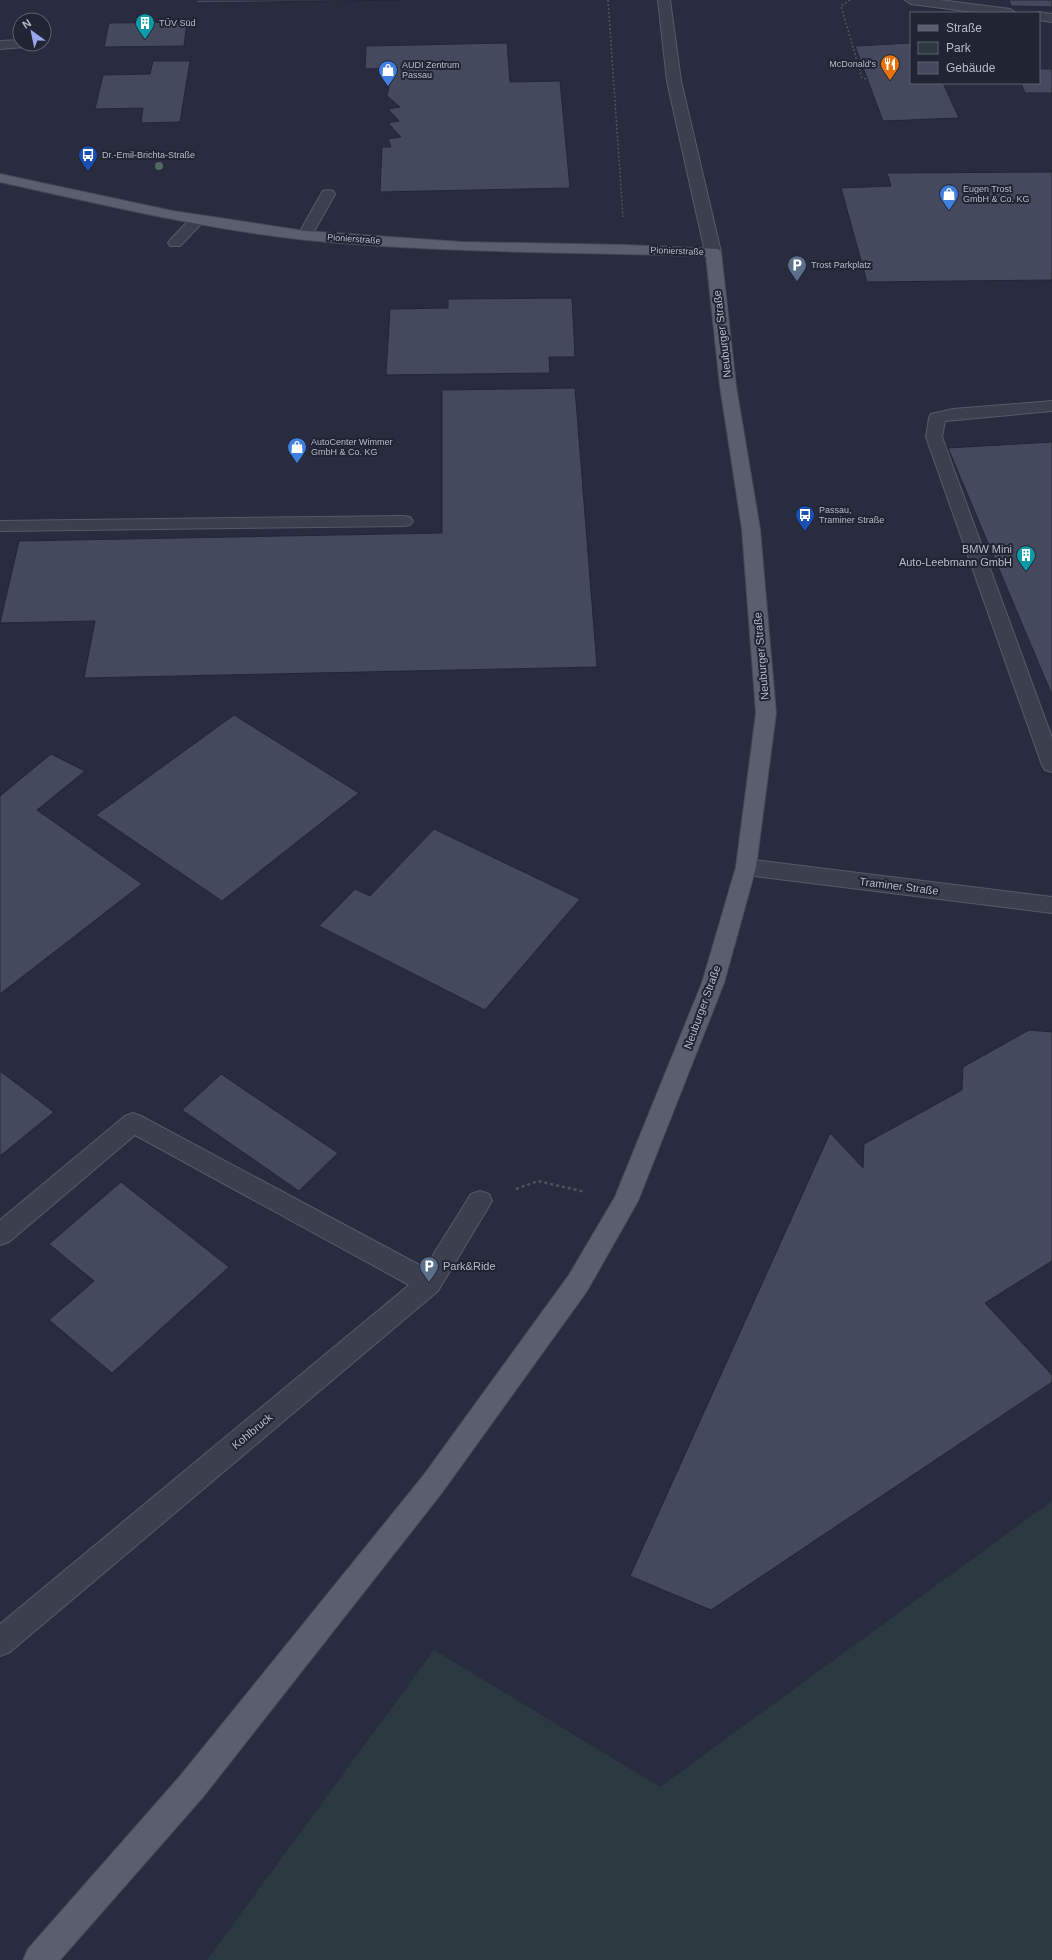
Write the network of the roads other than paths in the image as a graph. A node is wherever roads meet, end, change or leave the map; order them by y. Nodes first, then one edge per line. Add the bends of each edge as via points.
1 (664, 0) edge
2 (911, 0) edge
3 (1002, 12) edge
4 (1040, 16) edge
5 (1052, 18) edge
6 (12, 44) edge
7 (0, 45) edge
8 (0, 178) edge
9 (328, 194) dead end
10 (198, 219) junction
11 (305, 235) junction
12 (174, 243) dead end
13 (712, 252) junction
14 (1052, 406) edge
15 (404, 521) dead end
16 (0, 526) edge
17 (1052, 765) edge
18 (746, 867) junction
19 (1052, 905) edge
20 (480, 1201) road end
21 (0, 1234) edge
22 (429, 1282) junction
23 (0, 1642) edge
24 (39, 1960) edge

1 - 13 street, Neuburger Straße via 674,81
2 - 3 street
4 - 5 street
6 - 7 street
8 - 10 main road, Pionierstraße
9 - 11 street
10 - 11 main road, Pionierstraße
10 - 12 street
11 - 13 main road, Pionierstraße via 462,246
13 - 18 main road, Neuburger Straße via 728,386 751,529 766,714
14 - 17 street via 953,414 938,418 934,437
15 - 16 street
18 - 19 street, Traminer Straße
18 - 24 main road, Neuburger Straße via 713,983 626,1200 578,1284 432,1485 197,1780
20 - 22 street, Kohlbruck
21 - 22 street via 133,1123
22 - 23 street, Kohlbruck

